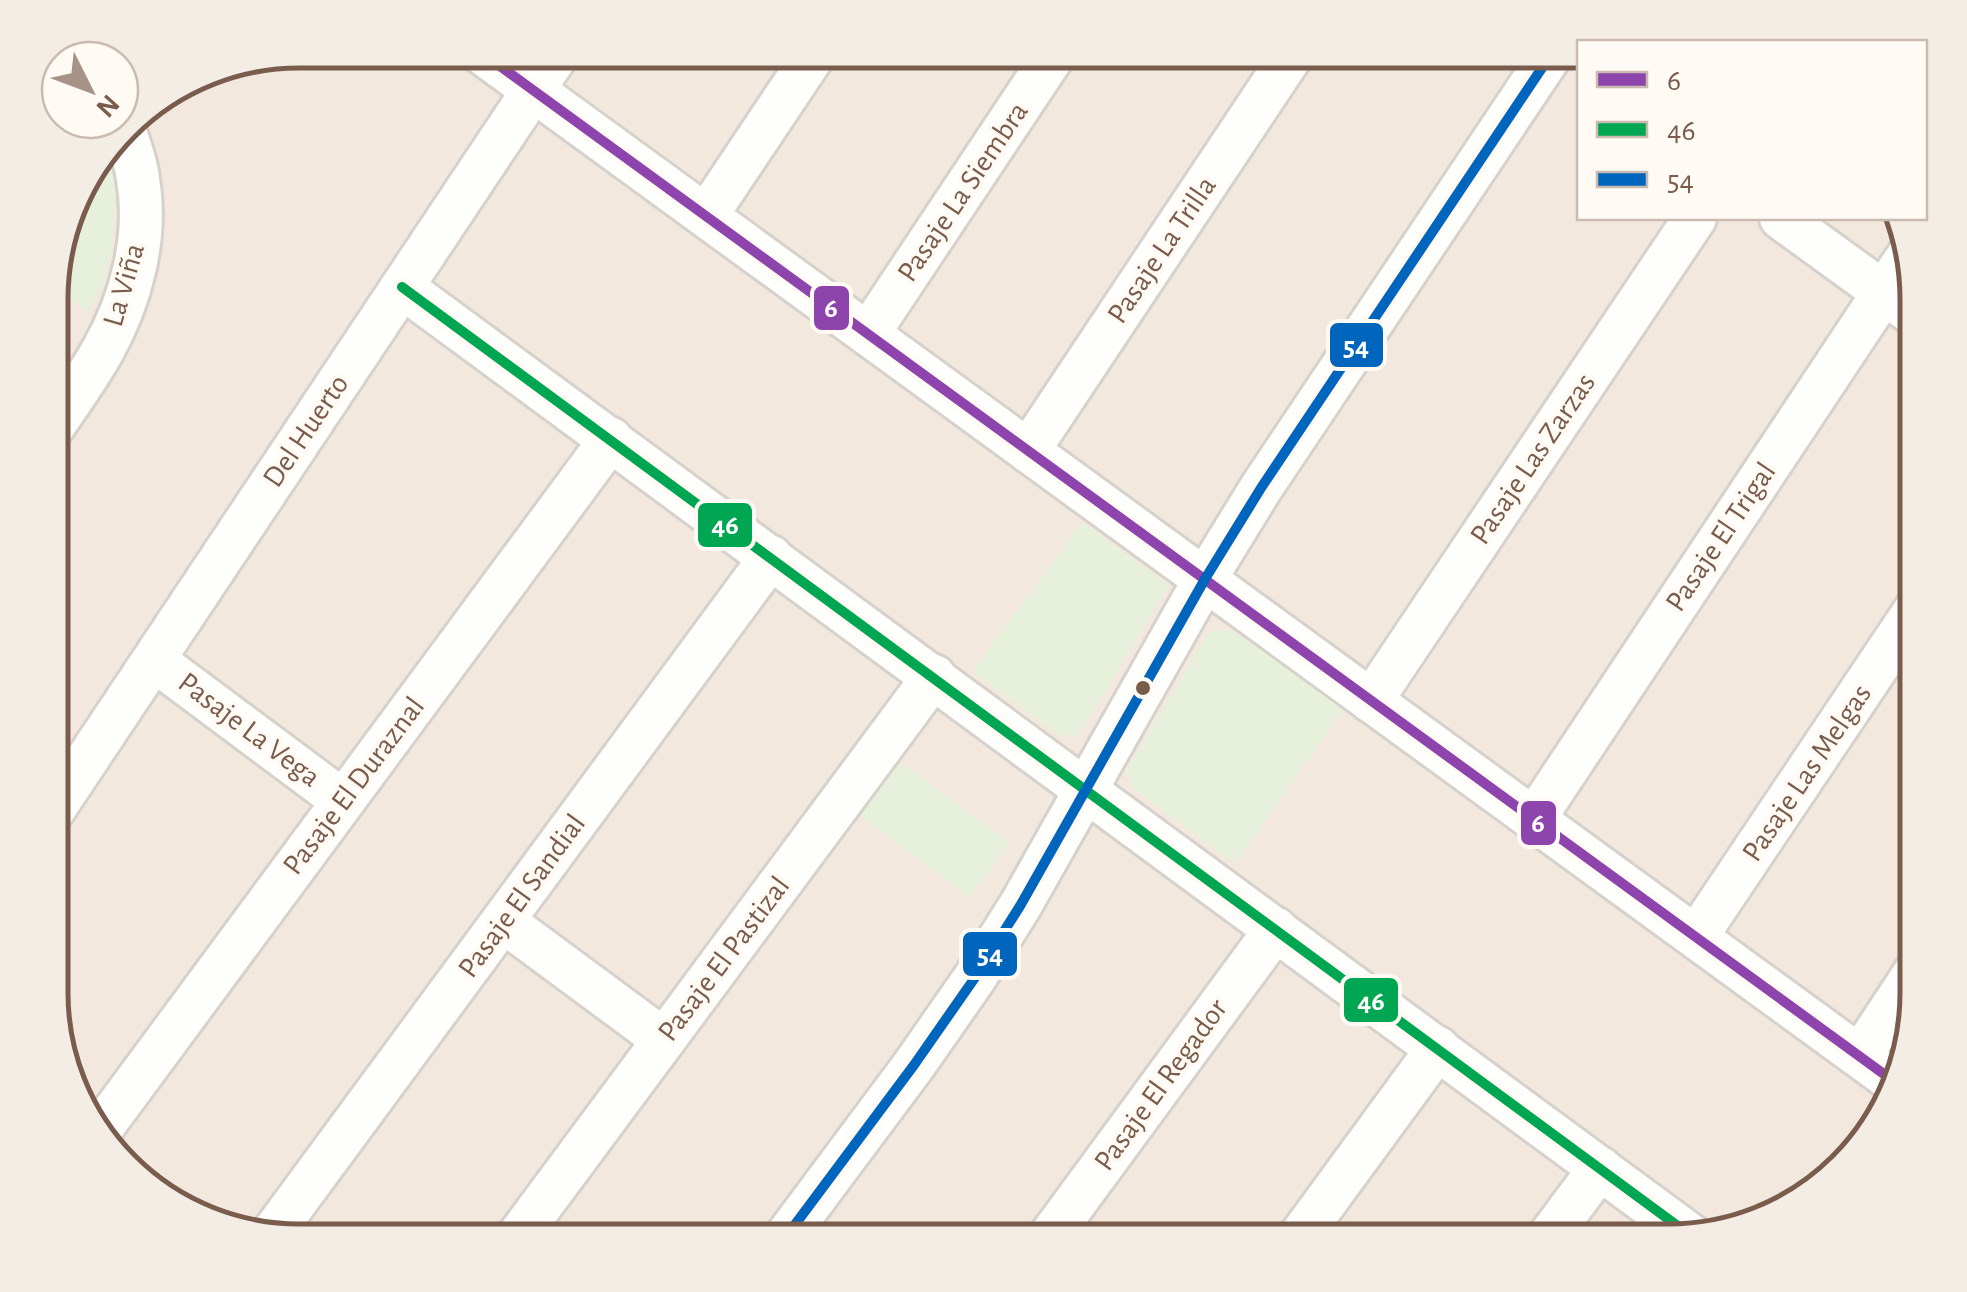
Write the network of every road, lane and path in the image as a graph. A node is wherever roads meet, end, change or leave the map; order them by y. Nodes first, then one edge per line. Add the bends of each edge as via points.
1 (503, 68) edge
2 (548, 68) edge
3 (806, 68) edge
4 (1045, 68) edge
5 (1283, 68) edge
6 (1551, 68) edge
7 (534, 90) junction
8 (128, 143) edge
9 (706, 216) junction
10 (1694, 220) edge
11 (1784, 220) edge
12 (402, 287) junction
13 (1899, 303) edge
14 (1899, 305) edge
15 (868, 334) junction
16 (68, 404) edge
17 (611, 440) junction
18 (1028, 450) junction
19 (771, 557) junction
20 (1205, 579) junction
21 (1899, 634) edge
22 (154, 660) junction
23 (934, 676) junction
24 (1371, 700) junction
25 (68, 788) edge
26 (1086, 789) junction
27 (343, 801) junction
28 (1534, 819) junction
29 (503, 921) junction
30 (1276, 929) junction
31 (1696, 938) junction
32 (1898, 1014) edge
33 (664, 1040) junction
34 (1438, 1048) junction
35 (1876, 1068) edge
36 (106, 1122) edge
37 (1600, 1168) junction
38 (280, 1223) edge
39 (527, 1224) edge
40 (795, 1224) edge
41 (1059, 1224) edge
42 (1309, 1224) edge
43 (1558, 1224) edge
44 (1675, 1224) edge

1 - 7 street
2 - 7 street, Del Huerto
3 - 9 street
4 - 15 street, Pasaje La Siembra
5 - 18 street, Pasaje La Trilla
6 - 20 street
7 - 9 street
7 - 12 street, Del Huerto
8 - 16 street, La Viña via 139,180 135,264 116,326
9 - 15 street
10 - 24 street, Pasaje Las Zarzas
11 - 13 street
12 - 17 street
12 - 22 street, Del Huerto
14 - 28 street, Pasaje El Trigal
15 - 18 street
17 - 19 street
17 - 27 street, Pasaje El Duraznal
18 - 20 street
19 - 23 street
19 - 29 street, Pasaje El Sandial
20 - 24 street
20 - 26 street
21 - 31 street, Pasaje Las Melgas
22 - 25 street, Del Huerto
22 - 27 street, Pasaje La Vega
23 - 26 street
23 - 33 street, Pasaje El Pastizal
24 - 28 street
26 - 30 street
26 - 40 street via 974,979
27 - 36 street, Pasaje El Duraznal
28 - 31 street
29 - 33 street
29 - 38 street, Pasaje El Sandial
30 - 34 street
30 - 41 street, Pasaje El Regador
31 - 35 street
32 - 35 street
33 - 39 street, Pasaje El Pastizal
34 - 37 street
34 - 42 street
37 - 43 street
37 - 44 street

